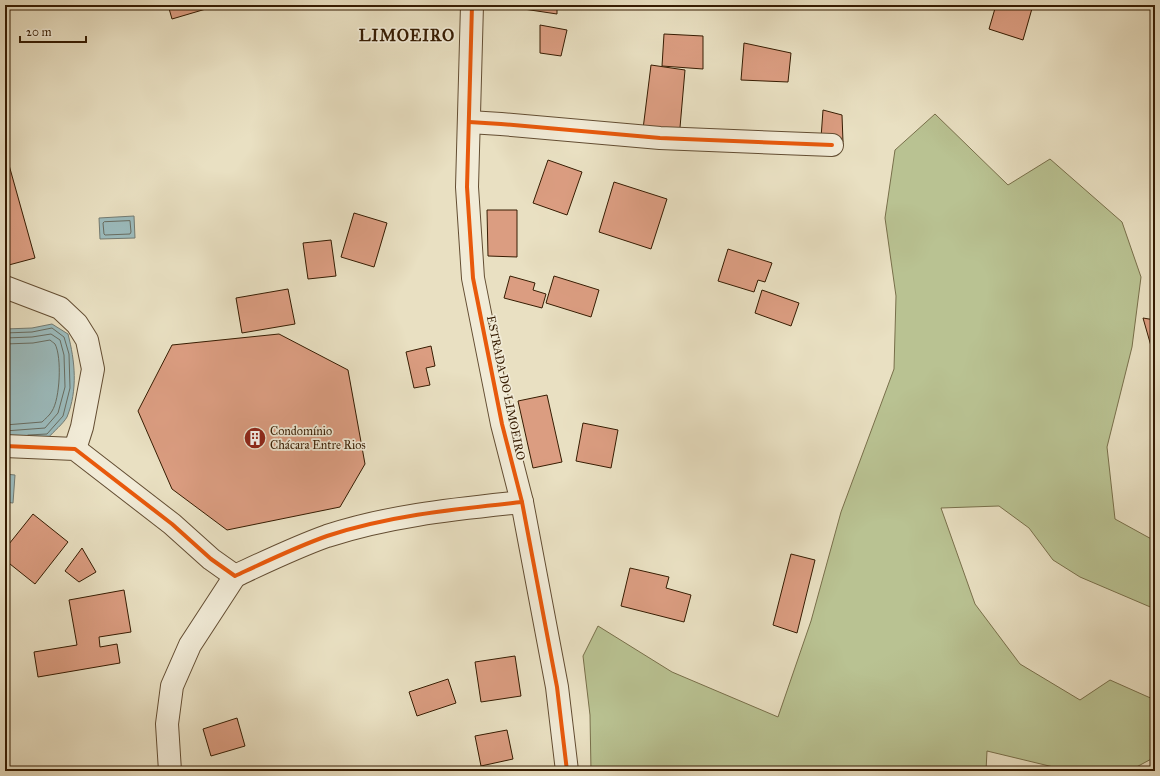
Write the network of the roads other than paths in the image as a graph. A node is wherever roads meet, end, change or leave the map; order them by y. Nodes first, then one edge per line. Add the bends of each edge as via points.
1 (472, 5) edge
2 (469, 122) junction
3 (832, 145) dead end
4 (5, 287) edge
5 (5, 446) edge
6 (75, 449) junction
7 (522, 502) junction
8 (235, 576) junction
9 (170, 771) edge
10 (567, 771) edge

1 - 2 street, ESTRADA DO LIMOEIRO
2 - 3 street via 660,138
2 - 7 street, ESTRADA DO LIMOEIRO via 467,187 473,278 502,424
4 - 6 street via 60,308 77,324 87,340 93,369
5 - 6 street
6 - 8 street
7 - 8 street via 446,510 357,528 327,536
7 - 10 street, ESTRADA DO LIMOEIRO via 557,687
8 - 9 street via 190,645 172,686 167,724

